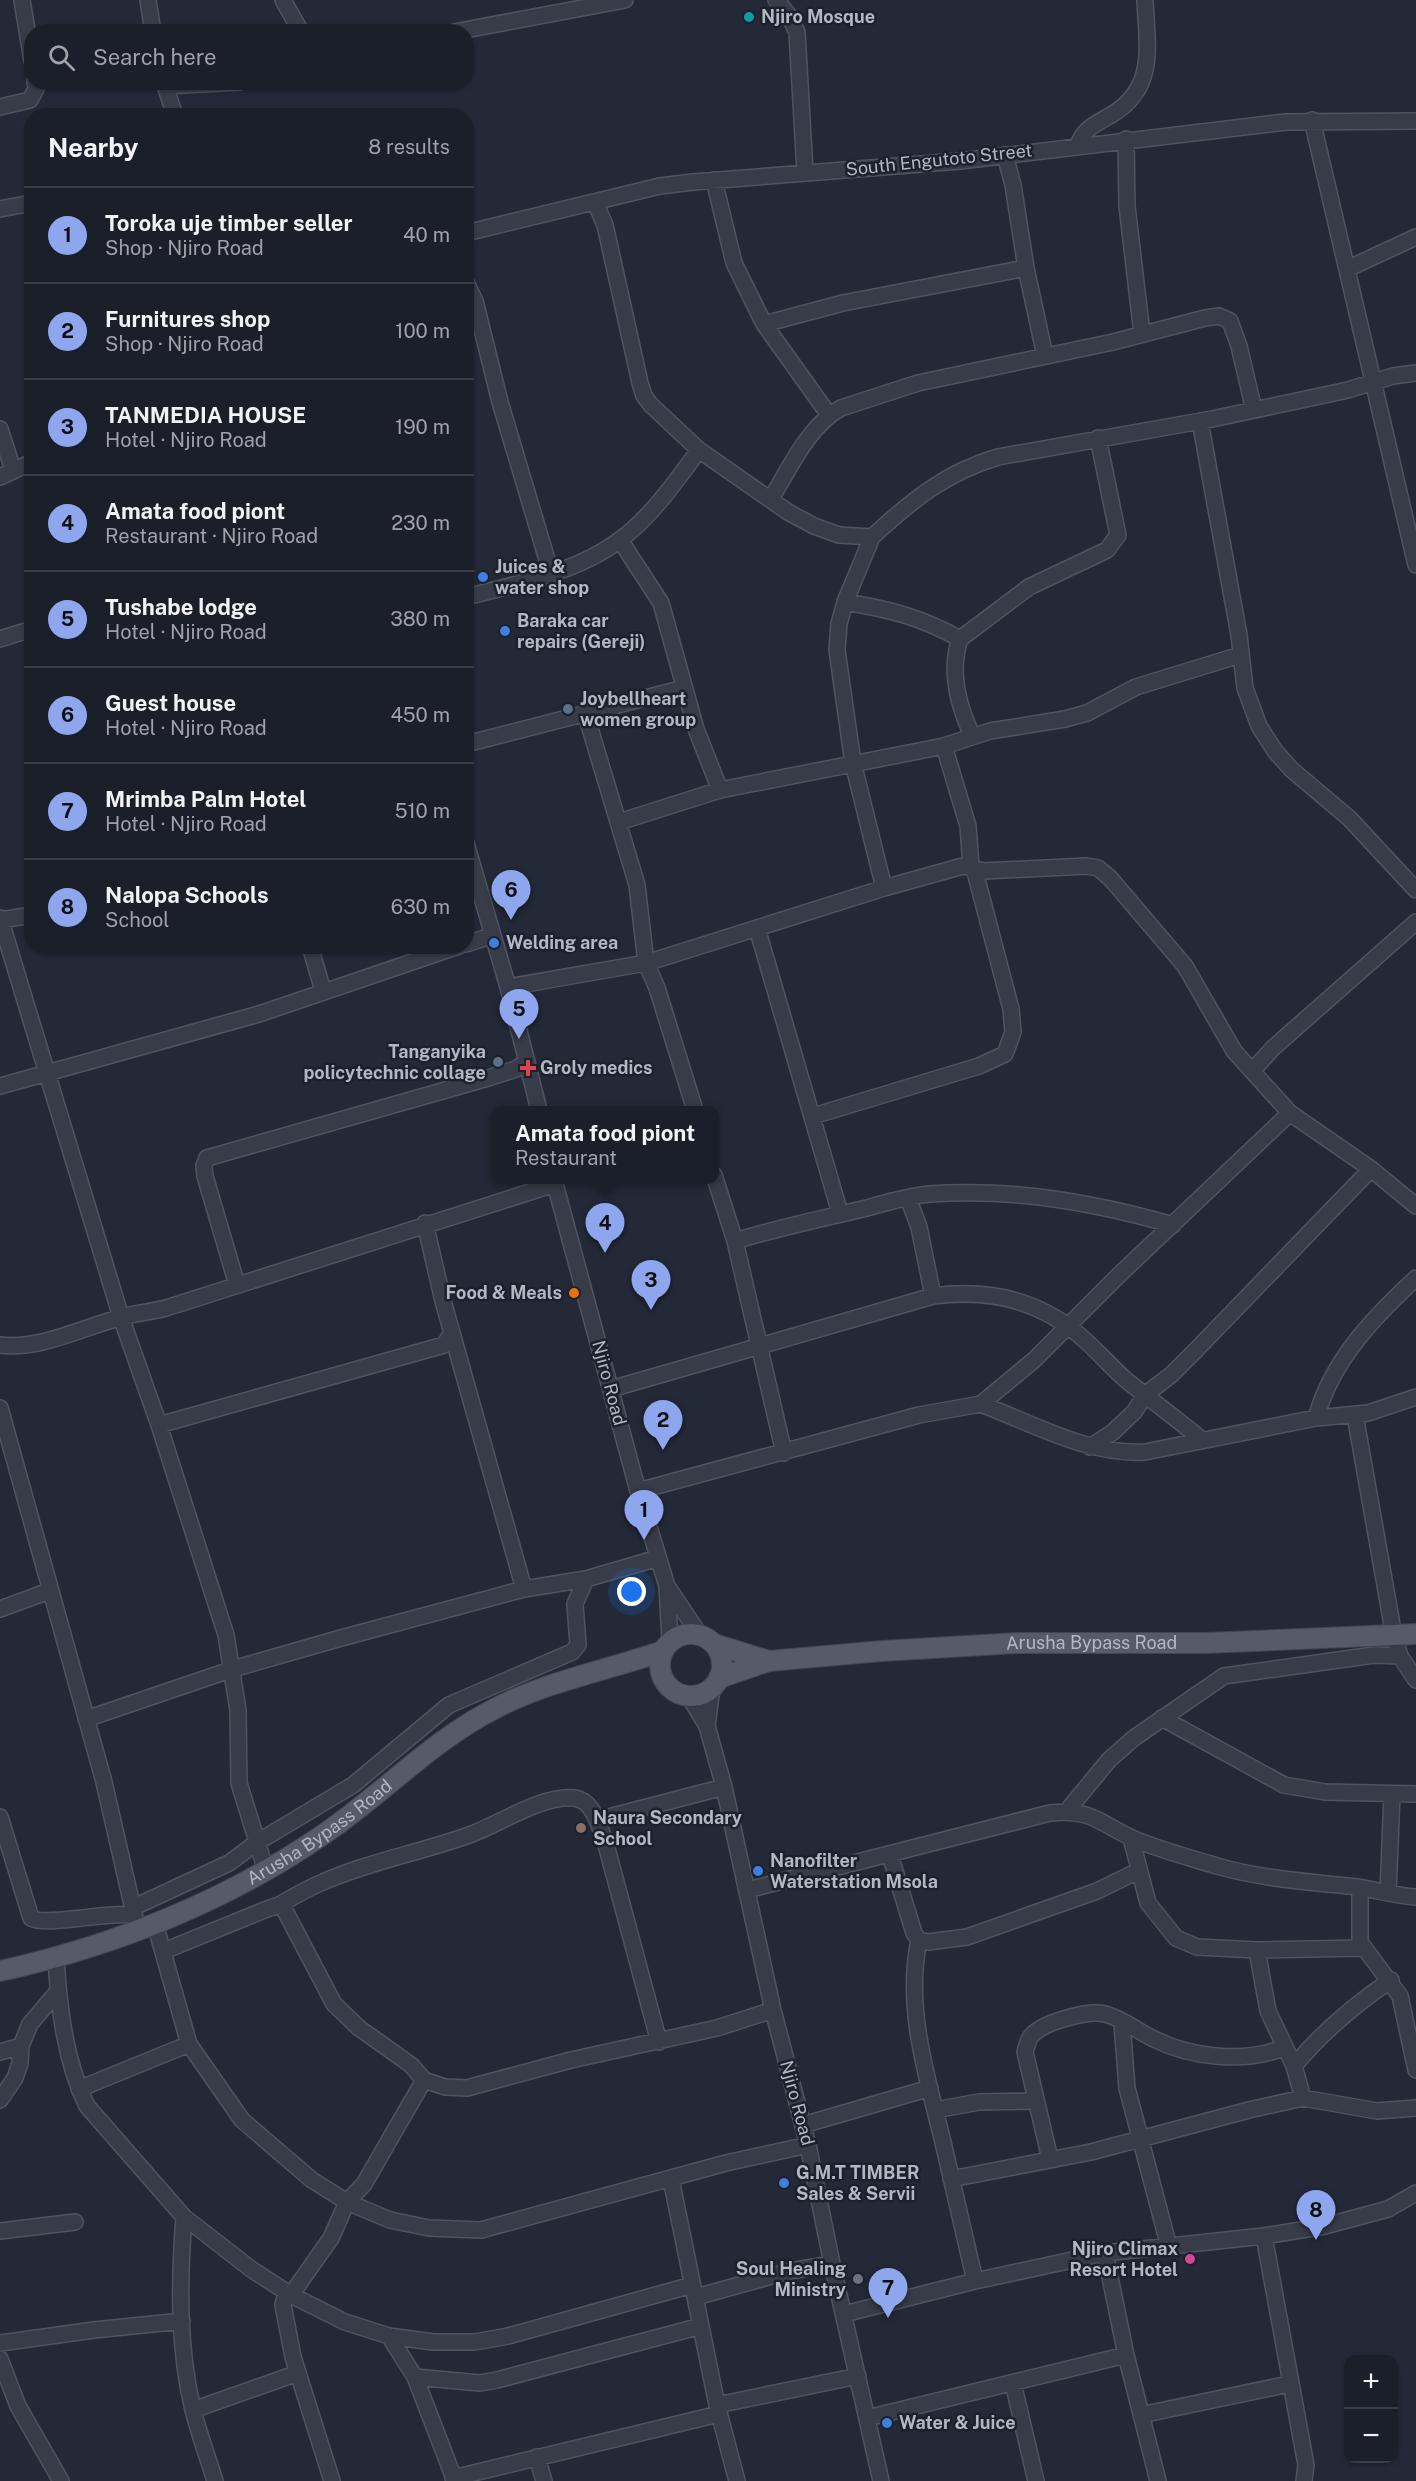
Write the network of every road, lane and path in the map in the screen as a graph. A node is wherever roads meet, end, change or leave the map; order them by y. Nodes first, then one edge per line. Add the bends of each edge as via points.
1 (22, 0) edge
2 (148, 0) edge
3 (283, 0) edge
4 (625, 0) edge
5 (776, 0) edge
6 (1145, 0) edge
7 (26, 24) edge
8 (152, 24) edge
9 (296, 24) edge
10 (474, 28) edge
11 (35, 90) edge
12 (166, 90) edge
13 (0, 107) edge
14 (172, 108) edge
15 (1312, 120) junction
16 (1416, 122) edge
17 (1126, 139) junction
18 (1078, 145) junction
19 (1005, 155) junction
20 (805, 172) junction
21 (714, 180) junction
22 (595, 202) junction
23 (24, 204) edge
24 (0, 209) edge
25 (474, 231) edge
26 (1416, 237) edge
27 (1026, 268) junction
28 (1347, 269) junction
29 (474, 299) edge
30 (764, 324) junction
31 (1142, 334) junction
32 (1045, 356) junction
33 (1416, 374) edge
34 (1373, 384) junction
35 (1254, 410) junction
36 (829, 415) junction
37 (1200, 421) junction
38 (0, 429) edge
39 (1098, 438) junction
40 (699, 450) junction
41 (24, 466) edge
42 (7, 474) edge
43 (771, 499) junction
44 (872, 537) junction
45 (620, 540) junction
46 (1416, 565) edge
47 (551, 573) junction
48 (474, 595) edge
49 (845, 602) junction
50 (24, 632) edge
51 (0, 639) edge
52 (960, 639) junction
53 (1240, 655) junction
54 (684, 688) junction
55 (586, 715) junction
56 (972, 735) junction
57 (474, 742) edge
58 (945, 746) junction
59 (853, 763) junction
60 (720, 790) junction
61 (619, 822) junction
62 (972, 868) junction
63 (474, 873) edge
64 (884, 888) junction
65 (1416, 890) edge
66 (24, 916) edge
67 (0, 919) edge
68 (1416, 922) edge
69 (757, 928) junction
70 (491, 936) junction
71 (474, 941) edge
72 (312, 954) edge
73 (435, 954) edge
74 (646, 963) junction
75 (508, 987) junction
76 (323, 991) junction
77 (527, 1061) junction
78 (1252, 1071) junction
79 (46, 1072) junction
80 (0, 1086) edge
81 (537, 1106) edge
82 (694, 1106) edge
83 (1290, 1113) junction
84 (813, 1116) junction
85 (1371, 1169) junction
86 (549, 1184) edge
87 (556, 1184) edge
88 (717, 1184) edge
89 (908, 1198) junction
90 (1416, 1206) edge
91 (840, 1213) junction
92 (425, 1223) junction
93 (1173, 1225) junction
94 (735, 1241) junction
95 (1416, 1278) edge
96 (237, 1285) junction
97 (933, 1296) junction
98 (122, 1317) junction
99 (1068, 1326) junction
100 (452, 1333) junction
101 (0, 1345) edge
102 (761, 1347) junction
103 (611, 1389) junction
104 (1146, 1394) junction
105 (1416, 1397) edge
106 (981, 1404) junction
107 (0, 1408) edge
108 (1355, 1415) junction
109 (1316, 1418) junction
110 (159, 1425) junction
111 (1202, 1440) junction
112 (1089, 1447) junction
113 (784, 1453) junction
114 (638, 1491) junction
115 (658, 1558) junction
116 (586, 1579) junction
117 (667, 1586) junction
118 (524, 1589) junction
119 (49, 1591) junction
120 (0, 1609) edge
121 (1416, 1634) edge
122 (1394, 1636) junction
123 (707, 1639) junction
124 (667, 1646) junction
125 (1400, 1656) junction
126 (769, 1661) junction
127 (624, 1665) junction
128 (233, 1669) junction
129 (1416, 1680) edge
130 (716, 1683) junction
131 (668, 1685) junction
132 (689, 1696) junction
133 (1162, 1718) junction
134 (86, 1719) junction
135 (707, 1726) junction
136 (723, 1787) junction
137 (1392, 1794) junction
138 (1416, 1794) edge
139 (1068, 1811) junction
140 (0, 1817) edge
141 (597, 1820) junction
142 (1131, 1838) junction
143 (256, 1843) junction
144 (890, 1855) junction
145 (266, 1871) junction
146 (1138, 1871) junction
147 (1360, 1888) junction
148 (747, 1890) junction
149 (1388, 1893) junction
150 (1416, 1897) edge
151 (279, 1905) junction
152 (140, 1920) junction
153 (919, 1940) junction
154 (1363, 1948) junction
155 (1283, 1949) junction
156 (164, 1950) junction
157 (1257, 1950) junction
158 (56, 1959) junction
159 (0, 1971) edge
160 (1261, 1971) junction
161 (1391, 1980) junction
162 (58, 1991) junction
163 (773, 2010) junction
164 (1122, 2023) junction
165 (659, 2042) junction
166 (189, 2043) junction
167 (1412, 2043) edge
168 (21, 2046) junction
169 (1283, 2048) junction
170 (0, 2052) edge
171 (1294, 2066) junction
172 (1416, 2070) edge
173 (424, 2080) junction
174 (930, 2088) junction
175 (79, 2089) junction
176 (1303, 2098) junction
177 (0, 2100) edge
178 (1035, 2102) junction
179 (1416, 2108) edge
180 (935, 2110) junction
181 (803, 2125) junction
182 (1141, 2140) junction
183 (808, 2145) junction
184 (1050, 2159) junction
185 (671, 2179) junction
186 (951, 2179) junction
187 (1416, 2193) edge
188 (347, 2202) junction
189 (184, 2217) junction
190 (75, 2222) dead end
191 (0, 2231) edge
192 (1264, 2236) junction
193 (1169, 2247) junction
194 (1105, 2253) junction
195 (832, 2264) junction
196 (975, 2281) junction
197 (694, 2291) junction
198 (291, 2295) junction
199 (844, 2314) junction
200 (182, 2321) junction
201 (701, 2326) junction
202 (389, 2336) junction
203 (0, 2343) edge
204 (1126, 2355) junction
205 (0, 2359) edge
206 (298, 2373) junction
207 (858, 2376) junction
208 (415, 2377) junction
209 (1013, 2383) junction
210 (1289, 2384) junction
211 (193, 2410) junction
212 (718, 2410) junction
213 (1141, 2415) junction
214 (867, 2418) junction
215 (537, 2457) junction
216 (454, 2480) edge
217 (61, 2481) edge
218 (215, 2481) edge
219 (332, 2481) edge
220 (544, 2481) edge
221 (737, 2481) edge
222 (881, 2481) edge
223 (1036, 2481) edge
224 (1158, 2481) edge
225 (1304, 2481) edge

1 - 7 street
2 - 8 street
3 - 9 street
4 - 10 street
5 - 20 street via 797,32
6 - 18 street via 1147,49 1140,89 1125,105 1085,131
11 - 13 street via 30,100
12 - 14 street
15 - 16 street, South Engutoto Street
15 - 17 street, South Engutoto Street
15 - 28 street
17 - 18 street, South Engutoto Street
17 - 31 street via 1126,206
18 - 19 street, South Engutoto Street
19 - 20 street, South Engutoto Street
19 - 27 street
20 - 21 street, South Engutoto Street
21 - 22 street, South Engutoto Street via 660,186
21 - 30 street via 734,263
22 - 25 street, South Engutoto Street
22 - 40 street via 604,225 644,396
23 - 24 street
26 - 28 street
27 - 30 street via 843,303
27 - 32 street
28 - 34 street
29 - 47 street
30 - 36 street
31 - 32 street
31 - 35 street via 1205,318 1230,321
32 - 36 street via 918,383
33 - 34 street via 1393,376
34 - 35 street
34 - 46 street
35 - 37 street
36 - 43 street
37 - 39 street
37 - 53 street
38 - 42 street
39 - 44 street via 972,465 911,500
39 - 52 street via 1118,535 1107,550 1029,587
40 - 43 street
40 - 45 street via 651,511
41 - 42 street
43 - 44 street via 814,526 848,537
44 - 49 street
45 - 47 street
45 - 54 street via 661,603
47 - 48 street
49 - 52 street via 929,621
49 - 59 street via 837,650
50 - 51 street
52 - 56 street via 956,685 960,710
53 - 56 street via 1136,687 1086,713
53 - 65 street via 1252,708 1275,751 1348,818
54 - 55 street
54 - 60 street
55 - 57 street
55 - 61 street
56 - 58 street
58 - 59 street
58 - 62 street via 968,826
59 - 60 street
59 - 64 street
60 - 61 street
61 - 74 street via 637,885
62 - 64 street via 952,869
62 - 78 street via 1098,868 1185,966 1228,1044
62 - 84 street via 1011,1010 1013,1032 1008,1048 1001,1058 988,1063
63 - 70 street
64 - 69 street
66 - 67 street
67 - 79 street
68 - 78 street
69 - 74 street
69 - 84 street
70 - 71 street
70 - 75 street
72 - 76 street
73 - 76 street
74 - 75 street
74 - 82 street
75 - 77 street
76 - 79 street via 259,1014
77 - 81 street
77 - 96 street via 488,1078 207,1158 206,1176
78 - 83 street
79 - 80 street
79 - 98 street
83 - 85 street
83 - 93 street
84 - 91 street
85 - 90 street
85 - 104 street via 1197,1350
86 - 92 street
87 - 103 street, Njiro Road
88 - 94 street
89 - 91 street
89 - 93 street via 962,1193 1046,1197
89 - 97 street via 919,1227
91 - 94 street
92 - 96 street
92 - 100 street
93 - 99 street
94 - 102 street
95 - 109 street via 1378,1314 1335,1369
96 - 98 street via 166,1308
97 - 99 street via 959,1292 1018,1299
97 - 102 street
98 - 101 street via 46,1340
98 - 110 street
99 - 104 street
99 - 106 street via 1008,1384
100 - 110 street via 444,1345
100 - 118 street
102 - 103 street
102 - 113 street
103 - 114 street, Njiro Road
104 - 111 street
104 - 112 street via 1113,1432
105 - 108 street
106 - 112 street
106 - 113 street via 919,1414
107 - 119 street
108 - 109 street
108 - 122 street
109 - 111 street
110 - 128 street via 214,1593
111 - 112 street via 1126,1453
113 - 114 street
114 - 115 street, Njiro Road
115 - 116 street
115 - 117 street, Njiro Road
116 - 118 street
116 - 143 street via 575,1604 578,1645 572,1652 449,1705 353,1785
117 - 123 street, Njiro Road
117 - 124 street, Njiro Road
118 - 128 street
119 - 120 street
119 - 134 street
121 - 122 main road, Arusha Bypass Road
122 - 125 street
122 - 126 main road, Arusha Bypass Road via 1206,1643 1017,1643
123 - 124 main road, Arusha Bypass Road via 679,1636
123 - 126 main road, Arusha Bypass Road
123 - 130 main road via 722,1660
124 - 127 main road, Arusha Bypass Road
124 - 131 main road via 660,1669
125 - 129 street
125 - 133 street via 1374,1655 1224,1676
126 - 130 main road, Arusha Bypass Road
127 - 131 main road
127 - 145 main road, Arusha Bypass Road via 532,1691 494,1709 435,1747 324,1834
128 - 134 street
128 - 143 street via 239,1783
130 - 132 main road, Arusha Bypass Road
130 - 135 street, Njiro Road
131 - 132 main road
132 - 135 street, Njiro Road
133 - 137 street via 1284,1785 1325,1792
133 - 139 street via 1109,1760
134 - 152 street
135 - 136 street, Njiro Road
136 - 141 street
136 - 148 street, Njiro Road
137 - 138 street
137 - 149 street
139 - 142 street via 1094,1817
139 - 144 street
140 - 152 street via 31,1918 47,1922 110,1913
141 - 151 street via 586,1802 575,1798 556,1800 473,1833 323,1882
141 - 165 street
142 - 146 street
142 - 147 street via 1220,1867 1312,1884
143 - 145 street
143 - 152 street
144 - 148 street
144 - 153 street
145 - 152 main road, Arusha Bypass Road
146 - 153 street via 1097,1891 967,1937 938,1943
146 - 157 street via 1148,1904 1176,1938 1197,1947
147 - 149 street
147 - 154 street via 1358,1934
148 - 163 street, Njiro Road
149 - 150 street
151 - 156 street
151 - 173 street via 288,1912 334,2004 359,2028 411,2065
152 - 156 street
152 - 158 main road, Arusha Bypass Road
153 - 174 street via 913,1968 913,1999
154 - 155 street
154 - 161 street
155 - 157 street
155 - 160 street
156 - 166 street
157 - 160 street
158 - 159 main road, Arusha Bypass Road
158 - 162 street
160 - 169 street via 1268,2011
161 - 167 street via 1400,1996
161 - 171 street via 1320,2034
162 - 168 street via 30,2024
162 - 175 street
163 - 165 street
163 - 181 street, Njiro Road
164 - 169 street via 1173,2048 1193,2053 1257,2056
164 - 178 street via 1107,2014 1081,2015 1043,2027 1031,2036 1025,2052
164 - 182 street via 1126,2088
165 - 173 street via 457,2089
166 - 175 street
166 - 188 street via 242,2120 312,2180
167 - 172 street
168 - 170 street
168 - 177 street via 15,2078
169 - 171 street
171 - 176 street
173 - 188 street via 364,2184
174 - 180 street
174 - 181 street
175 - 189 street via 87,2106 116,2142
176 - 179 street via 1377,2111
176 - 182 street
178 - 180 street via 979,2102
178 - 184 street
180 - 186 street
181 - 183 street, Njiro Road
182 - 184 street
182 - 193 street
183 - 185 street
183 - 195 street, Njiro Road
184 - 186 street
185 - 188 street via 504,2225 468,2231 405,2225
185 - 197 street
186 - 196 street
187 - 192 street via 1373,2214
188 - 198 street via 331,2238
189 - 198 street
189 - 200 street
190 - 191 street
192 - 193 street
192 - 210 street
193 - 194 street
194 - 196 street
194 - 204 street
195 - 197 street
195 - 199 street, Njiro Road
196 - 199 street
197 - 201 street
197 - 202 street via 476,2342
198 - 202 street via 345,2322
198 - 206 street via 285,2297 283,2305
199 - 207 street, Njiro Road
200 - 203 street
200 - 211 street
201 - 208 street via 497,2380 480,2383
201 - 212 street
202 - 208 street
204 - 209 street
204 - 213 street
205 - 217 street via 18,2406
206 - 211 street
206 - 219 street
207 - 212 street
207 - 214 street, Njiro Road
208 - 216 street
209 - 214 street
209 - 223 street
210 - 213 street
210 - 225 street via 1306,2465
211 - 218 street
212 - 215 street
212 - 221 street
213 - 224 street
214 - 222 street, Njiro Road
215 - 216 street
215 - 220 street

